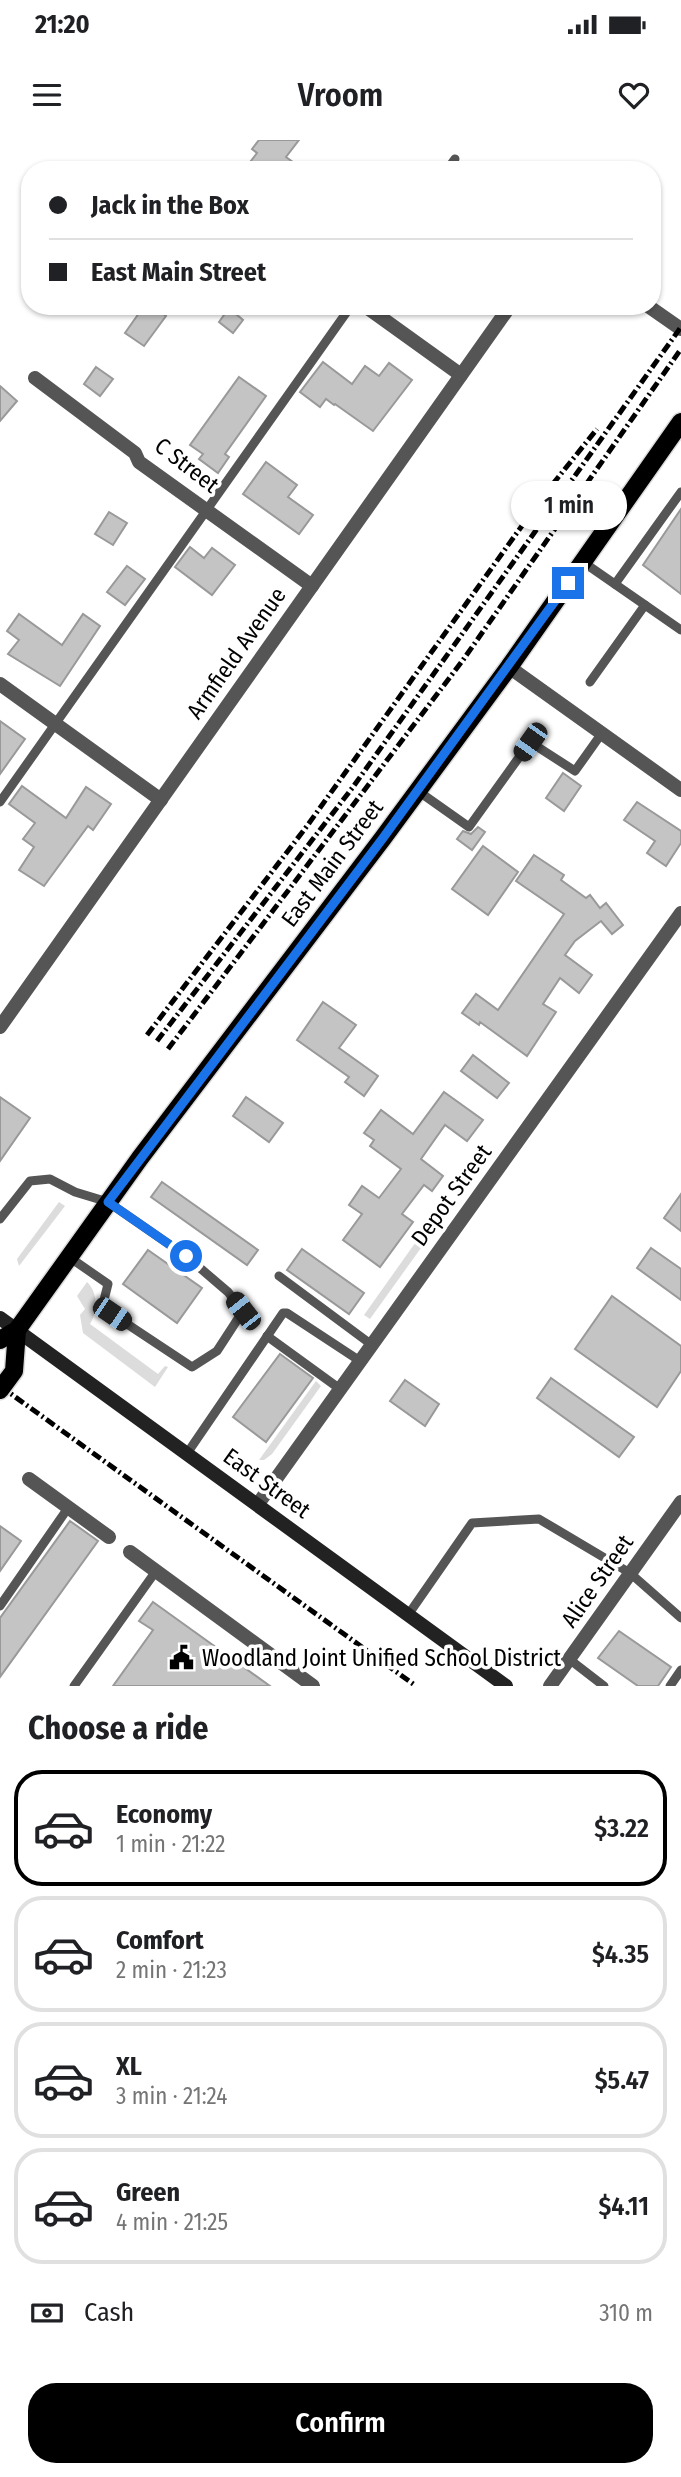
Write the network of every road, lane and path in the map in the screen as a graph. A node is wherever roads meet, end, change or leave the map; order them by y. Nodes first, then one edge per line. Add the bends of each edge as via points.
1 (345, 315) edge
2 (378, 315) edge
3 (504, 315) edge
4 (661, 315) edge
5 (681, 329) edge
6 (461, 375) junction
7 (35, 377) dead end
8 (681, 422) edge
9 (681, 492) edge
10 (206, 510) junction
11 (583, 562) junction
12 (615, 584) junction
13 (312, 586) junction
14 (645, 605) junction
15 (681, 630) edge
16 (509, 667) junction
17 (590, 682) dead end
18 (0, 684) edge
19 (55, 724) junction
20 (602, 733) junction
21 (418, 790) junction
22 (681, 790) edge
23 (160, 800) junction
24 (0, 802) edge
25 (681, 913) edge
26 (6, 1006) edge
27 (0, 1027) edge
28 (108, 1202) junction
29 (0, 1219) edge
30 (69, 1257) junction
31 (279, 1276) dead end
32 (0, 1318) edge
33 (17, 1330) junction
34 (267, 1336) junction
35 (0, 1340) edge
36 (372, 1345) junction
37 (360, 1361) junction
38 (340, 1389) junction
39 (0, 1390) edge
40 (188, 1452) junction
41 (29, 1479) dead end
42 (258, 1504) junction
43 (680, 1506) edge
44 (68, 1508) junction
45 (109, 1537) dead end
46 (130, 1552) dead end
47 (156, 1571) junction
48 (630, 1573) junction
49 (0, 1606) edge
50 (408, 1615) junction
51 (681, 1618) edge
52 (569, 1659) junction
53 (681, 1671) edge
54 (74, 1686) edge
55 (313, 1686) edge
56 (506, 1686) edge
57 (550, 1686) edge
58 (604, 1686) edge
59 (670, 1686) edge

1 - 10 lane
2 - 6 street
3 - 6 street, Armfield Avenue
4 - 5 street
6 - 13 street, Armfield Avenue
7 - 10 street, C Street
8 - 11 main road, East Main Street
9 - 12 lane
10 - 13 street, C Street
10 - 19 lane
11 - 12 lane
11 - 16 main road, East Main Street
12 - 14 lane
13 - 23 street, Armfield Avenue
14 - 15 lane
14 - 17 lane
16 - 20 street
16 - 21 main road, East Main Street
18 - 19 street
19 - 23 street
19 - 24 lane
20 - 21 lane via 575,771 530,742 469,827
20 - 22 street
21 - 28 main road, East Main Street
23 - 26 street, Armfield Avenue
25 - 36 street, Depot Street
26 - 27 street, Armfield Avenue
28 - 29 lane via 50,1179 30,1181
28 - 30 main road, East Main Street
28 - 30 lane via 186,1256 243,1311 217,1350 192,1367 112,1314 104,1300 108,1284
30 - 33 main road, East Main Street
31 - 36 lane
32 - 33 main road, East Street
33 - 35 main road
33 - 39 main road via 14,1371
33 - 40 main road, East Street
34 - 37 lane via 287,1313
34 - 38 lane
34 - 40 lane
36 - 37 street, Depot Street
37 - 38 street, Depot Street
38 - 42 street, Depot Street
40 - 42 main road, East Street
41 - 44 street
42 - 50 main road, East Street
43 - 48 street, Alice Street
44 - 45 street
44 - 49 lane
46 - 47 street
47 - 54 lane
47 - 55 street
48 - 50 lane via 539,1519 472,1523
48 - 51 lane
48 - 52 street, Alice Street
50 - 56 main road, East Street
52 - 57 street, Alice Street
52 - 58 lane
53 - 59 lane

